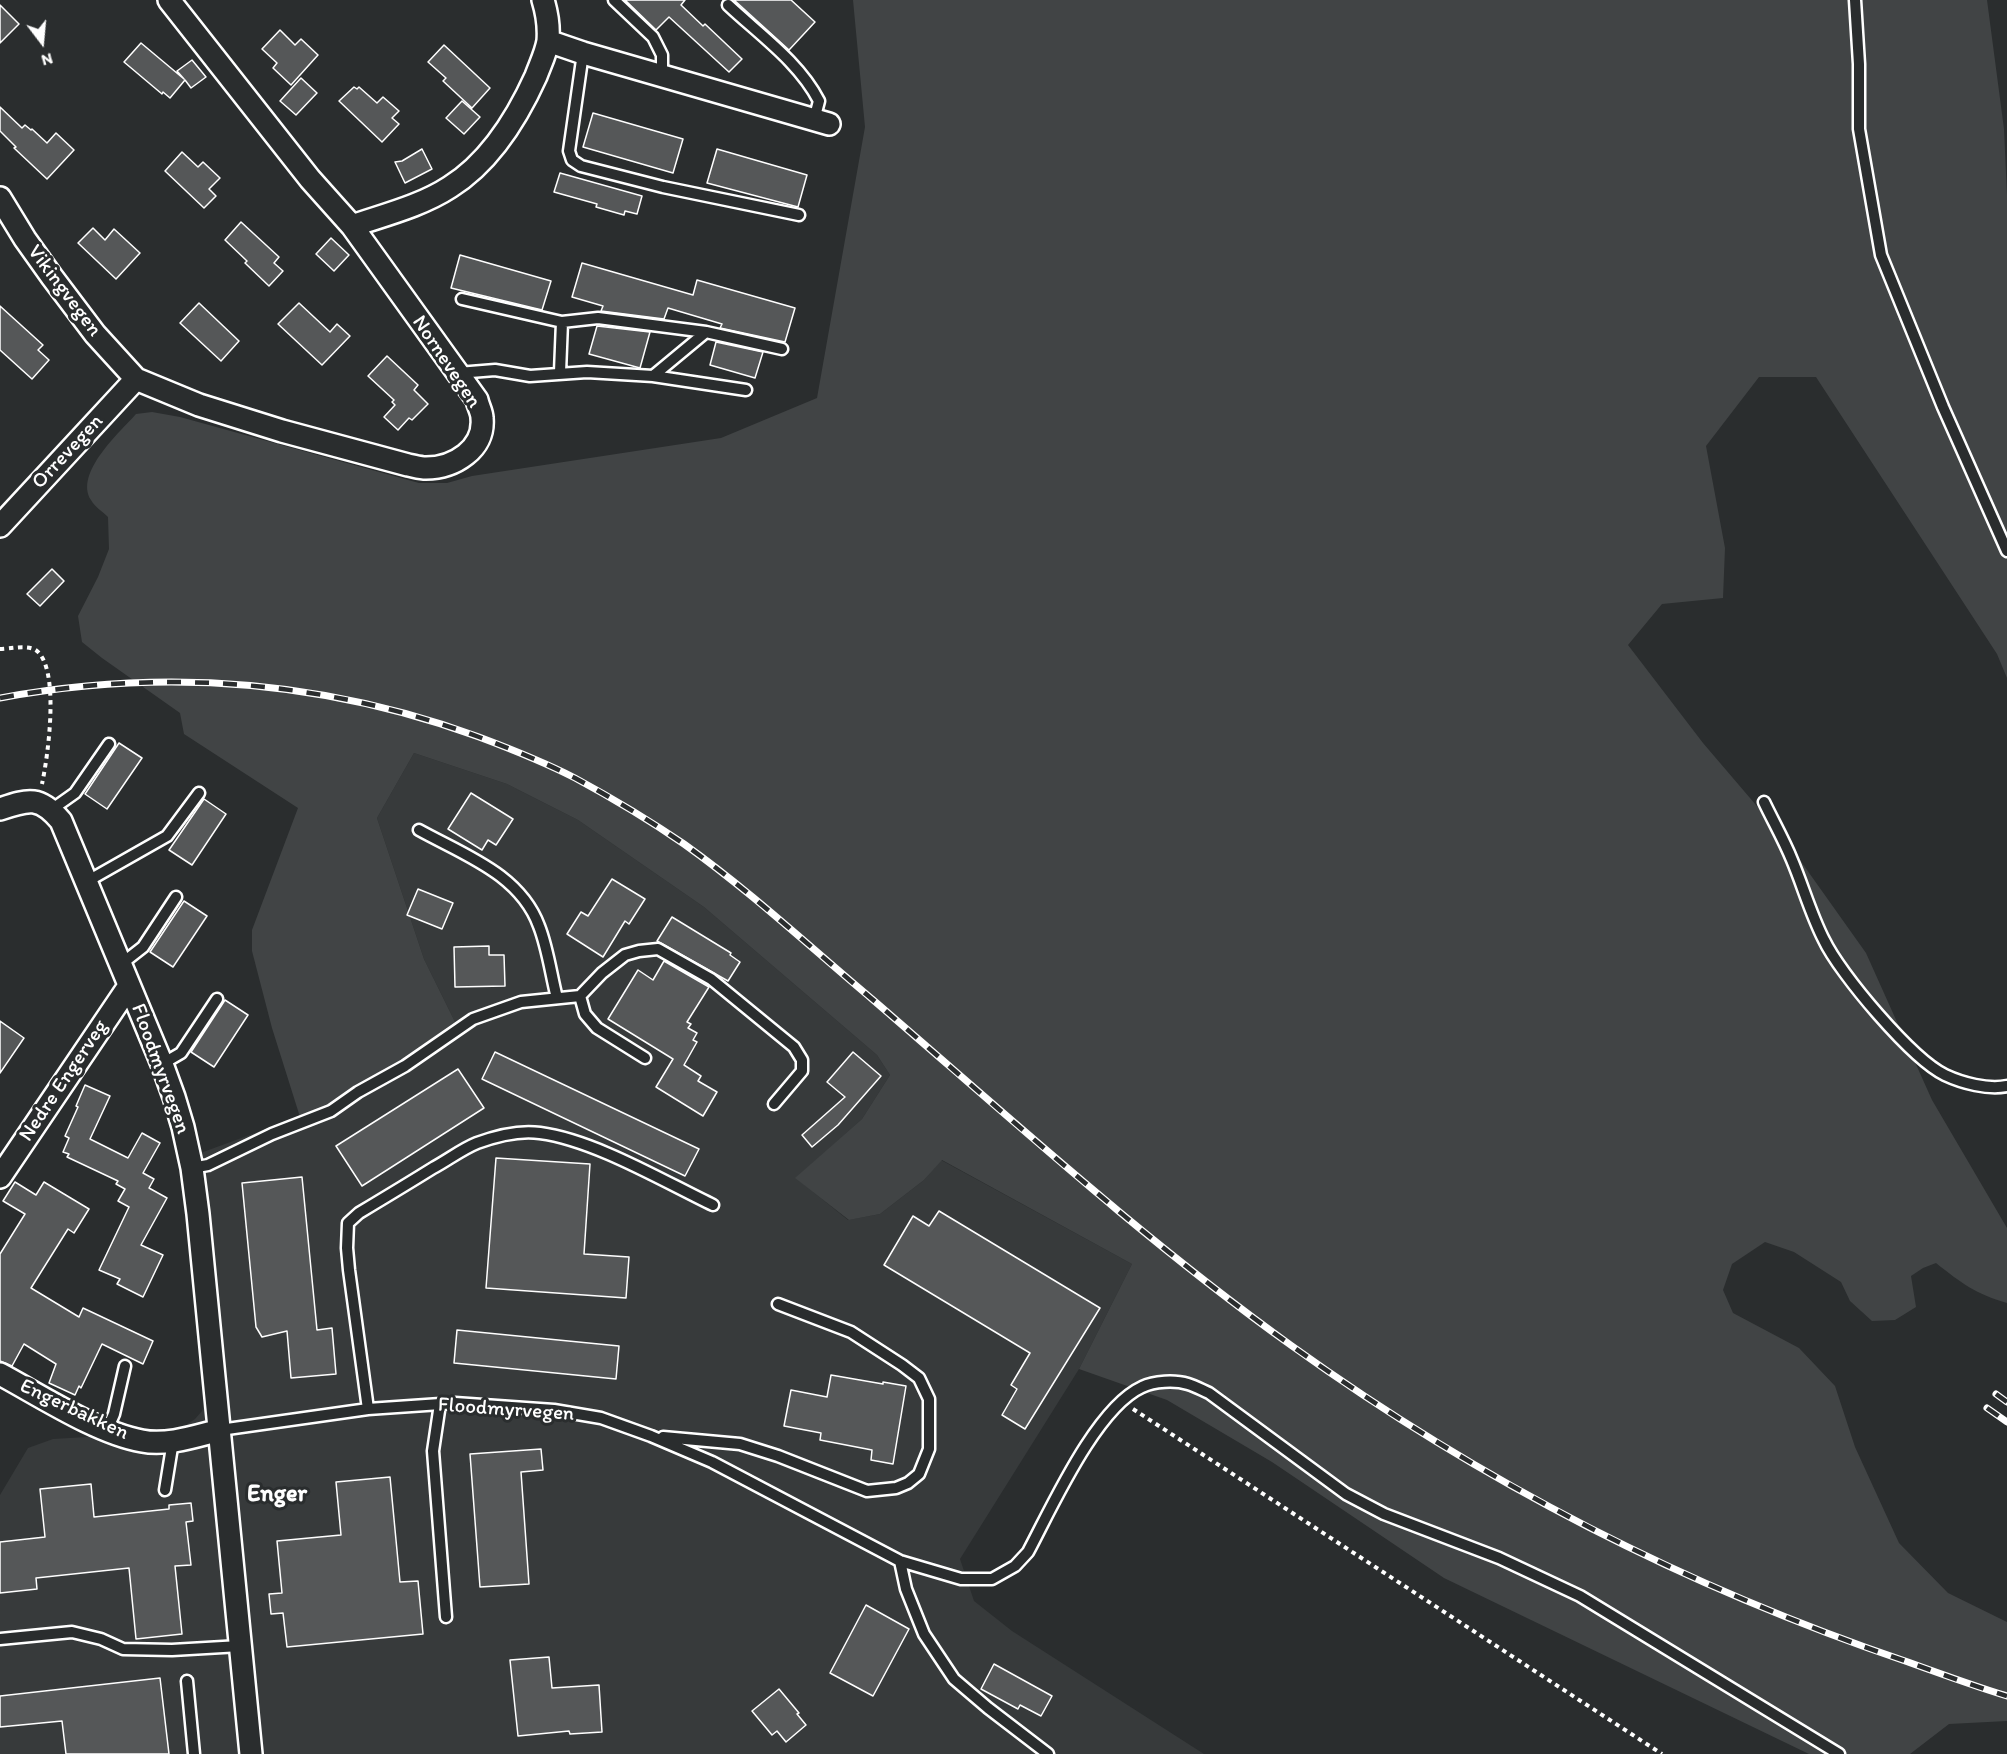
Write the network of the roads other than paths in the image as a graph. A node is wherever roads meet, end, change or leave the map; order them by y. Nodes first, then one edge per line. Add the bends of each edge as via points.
1 (170, 0) edge
2 (543, 0) edge
3 (614, 0) edge
4 (1855, 0) edge
5 (728, 5) dead end
6 (548, 41) junction
7 (583, 53) junction
8 (662, 76) junction
9 (822, 122) joint
10 (0, 198) edge
11 (799, 215) dead end
12 (352, 226) junction
13 (462, 299) dead end
14 (562, 322) junction
15 (706, 332) junction
16 (782, 349) dead end
17 (560, 372) junction
18 (458, 373) junction
19 (653, 375) junction
20 (136, 379) junction
21 (746, 390) dead end
22 (0, 526) edge
23 (2007, 551) edge
24 (109, 744) dead end
25 (199, 793) dead end
26 (1764, 802) dead end
27 (45, 806) junction
28 (0, 809) edge
29 (419, 830) dead end
30 (86, 882) junction
31 (176, 897) dead end
32 (120, 965) junction
33 (129, 986) junction
34 (580, 996) junction
35 (557, 998) junction
36 (217, 999) dead end
37 (645, 1058) dead end
38 (162, 1064) junction
39 (2007, 1086) edge
40 (774, 1104) dead end
41 (192, 1168) junction
42 (0, 1177) edge
43 (713, 1205) dead end
44 (778, 1304) dead end
45 (124, 1366) dead end
46 (0, 1374) edge
47 (440, 1404) junction
48 (368, 1409) junction
49 (107, 1430) junction
50 (220, 1430) junction
51 (651, 1436) junction
52 (173, 1441) junction
53 (165, 1490) dead end
54 (900, 1561) junction
55 (446, 1617) dead end
56 (0, 1639) edge
57 (240, 1646) junction
58 (187, 1681) dead end
59 (194, 1754) edge
60 (250, 1754) edge
61 (1048, 1754) edge
62 (1839, 1754) edge

1 - 12 street, Nornevegen via 310,179
2 - 6 street
3 - 8 lane via 653,37 662,55
4 - 23 lane via 1859,129 1881,255
5 - 9 lane via 809,83 819,102
6 - 7 street
6 - 12 street via 511,123 477,165 430,198
7 - 8 street
7 - 11 lane via 569,151 572,160 581,166 663,187
8 - 9 street
10 - 20 street, Vikingvegen via 52,278
12 - 18 street, Nornevegen
13 - 14 lane
14 - 15 lane via 598,318
14 - 17 lane
15 - 16 lane
15 - 19 lane
17 - 18 lane via 530,376 495,370
17 - 19 lane
18 - 20 street, Nornevegen via 477,400 482,417 477,442 456,461 426,468 282,431 199,405
19 - 21 lane
20 - 22 street, Orrevegen
24 - 27 lane via 75,793
25 - 30 lane via 167,836
26 - 39 lane via 1824,941 1875,1010 1907,1045 1944,1074 1980,1085
27 - 28 street via 21,801
27 - 30 street, Floodmyrvegen via 61,821
29 - 35 lane via 503,876 523,895 539,925
30 - 32 street, Floodmyrvegen
31 - 32 lane via 143,947
32 - 33 street, Floodmyrvegen
33 - 38 street, Floodmyrvegen
33 - 42 street, Nedre Engerveg
34 - 35 lane
34 - 37 lane via 585,1014 597,1028
34 - 40 lane via 602,973 626,955 639,951 657,950 711,979 794,1047 802,1060 802,1071
35 - 41 lane via 520,1002 473,1019 331,1111 208,1165
36 - 38 lane via 181,1053
38 - 41 street, Floodmyrvegen
41 - 50 street, Floodmyrvegen
43 - 48 lane via 602,1152 542,1133 500,1136 456,1154 348,1223 349,1270
44 - 51 lane via 851,1332 919,1378 929,1399 929,1449 919,1474 896,1488 867,1491 740,1444
45 - 49 lane
46 - 49 street, Engerbakken
47 - 48 lane, Floodmyrvegen
47 - 51 lane, Floodmyrvegen via 554,1410 601,1418
47 - 55 lane via 433,1451
48 - 50 lane, Floodmyrvegen
49 - 52 street, Engerbakken via 143,1441
50 - 52 street, Engerbakken
50 - 57 street, Floodmyrvegen
51 - 54 lane, Floodmyrvegen via 712,1462
52 - 53 lane
54 - 61 lane via 906,1589 924,1634 954,1679
54 - 62 lane, Floodmyrvegen via 961,1579 993,1579 1015,1566 1028,1552 1088,1441 1120,1401 1143,1386 1187,1383 1209,1394 1346,1494 1384,1514 1499,1558 1580,1596
56 - 57 lane via 72,1632 123,1649
57 - 60 street, Floodmyrvegen
58 - 59 lane

